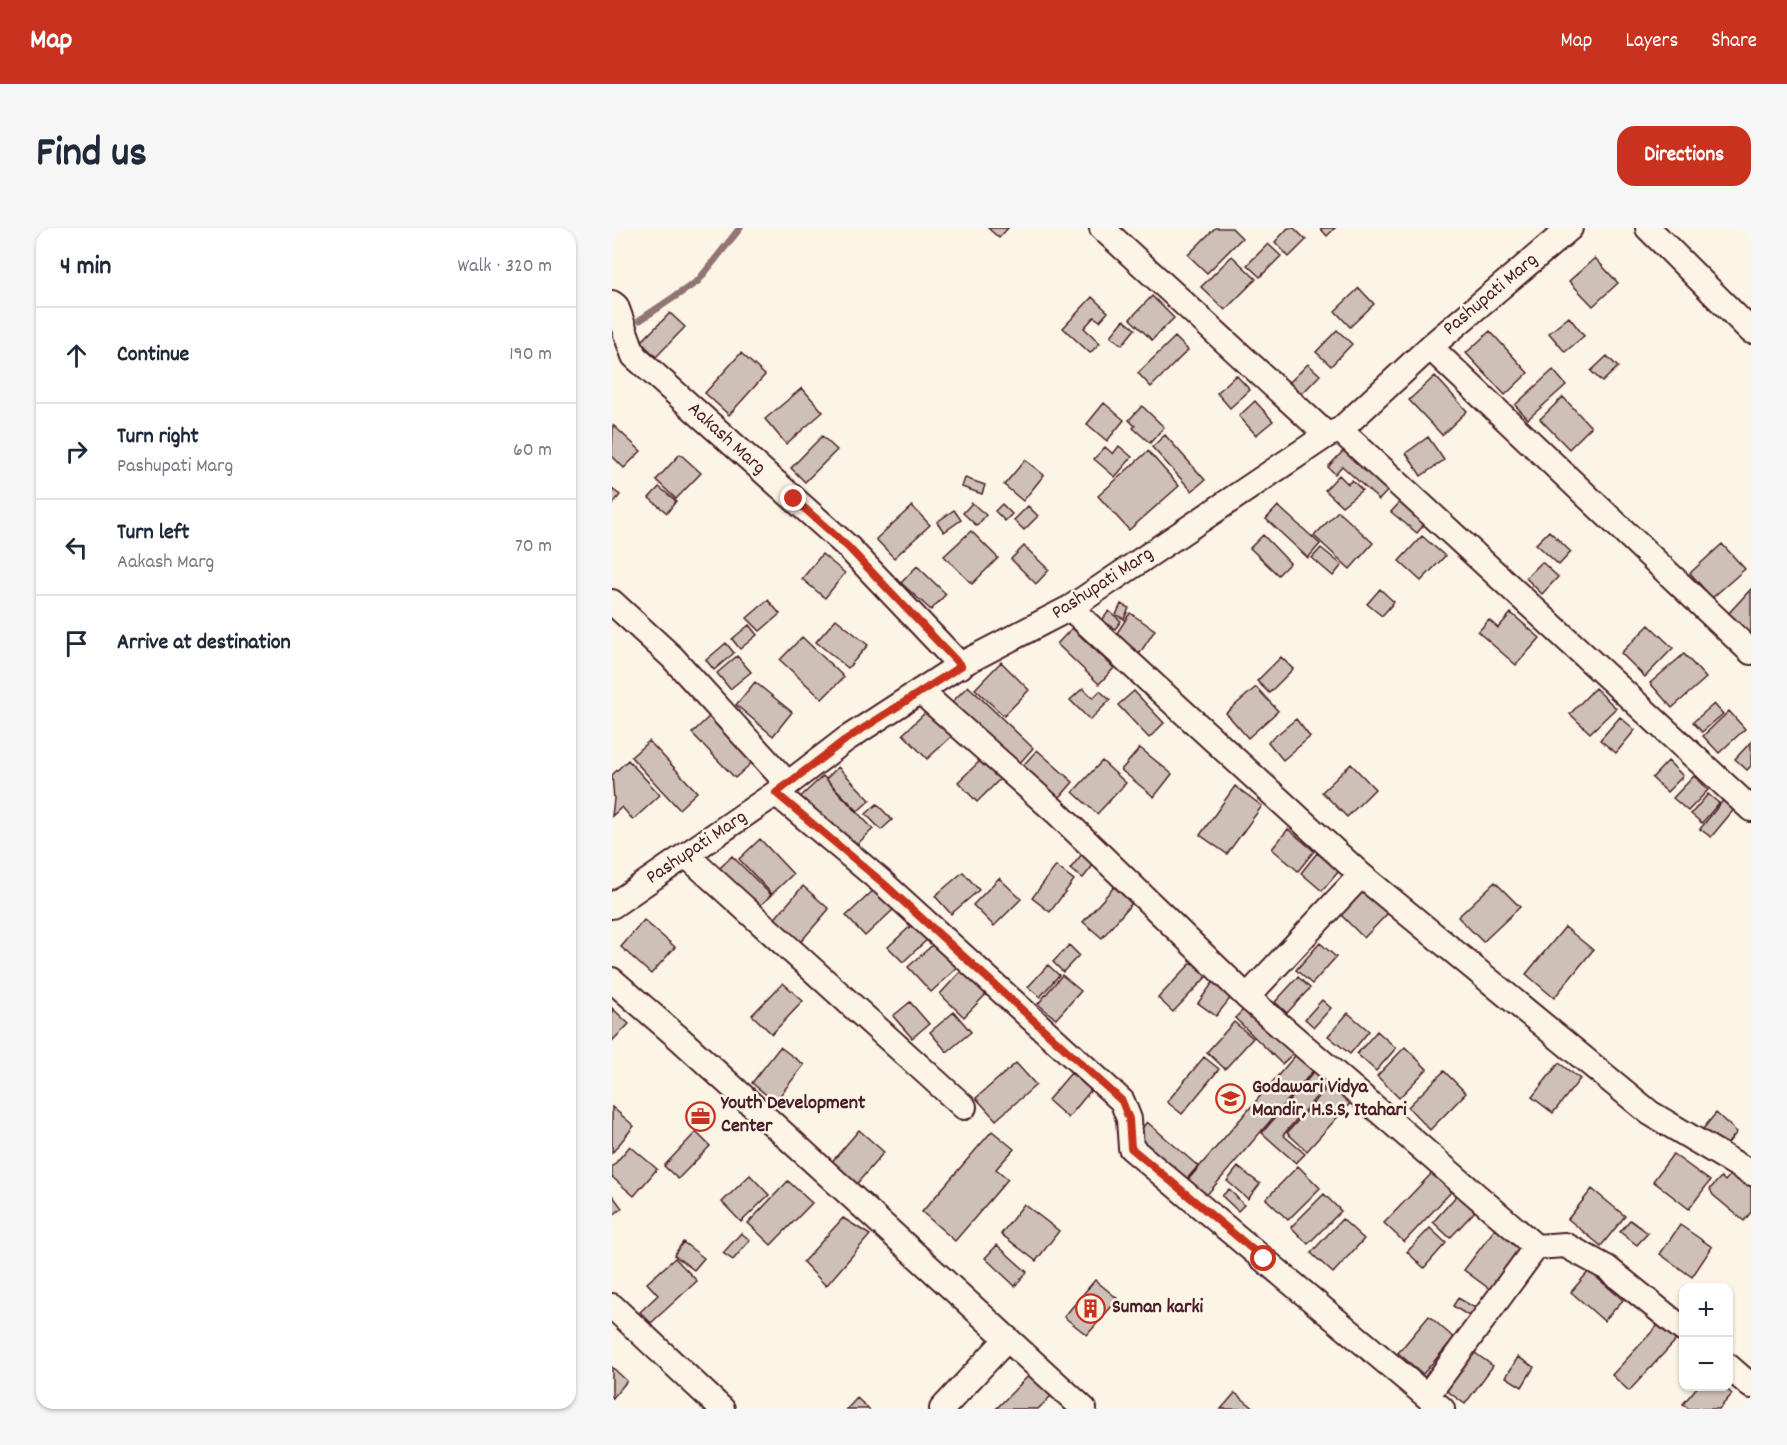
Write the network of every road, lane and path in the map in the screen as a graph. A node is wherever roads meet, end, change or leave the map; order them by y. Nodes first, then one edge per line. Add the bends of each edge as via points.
1 (1570, 228) edge
2 (1648, 228) edge
3 (1110, 231) edge
4 (612, 303) edge
5 (1751, 331) edge
6 (1430, 347) junction
7 (1333, 433) junction
8 (612, 602) edge
9 (1070, 608) junction
10 (1751, 652) edge
11 (961, 666) junction
12 (920, 691) junction
13 (782, 789) junction
14 (1751, 809) edge
15 (686, 855) junction
16 (1361, 875) junction
17 (612, 906) edge
18 (612, 980) edge
19 (1247, 997) junction
20 (964, 1107) dead end
21 (1751, 1173) edge
22 (1536, 1247) junction
23 (612, 1306) edge
24 (1679, 1326) edge
25 (1006, 1340) junction
26 (1733, 1370) edge
27 (1751, 1386) edge
28 (1434, 1402) edge
29 (722, 1409) edge
30 (942, 1409) edge
31 (1084, 1409) edge

1 - 6 street, Pashupati Marg
2 - 5 street
3 - 7 street
4 - 11 street, Aakash Marg via 634,356 848,547
6 - 7 street, Pashupati Marg
6 - 10 street
7 - 9 street, Pashupati Marg
7 - 14 street
8 - 13 street via 672,657
9 - 11 street, Pashupati Marg
9 - 16 street
11 - 12 street, Pashupati Marg
12 - 13 street, Pashupati Marg via 845,740
12 - 19 street via 1056,812
13 - 15 street, Pashupati Marg
13 - 28 street via 1122,1101 1129,1119 1131,1148
15 - 17 street, Pashupati Marg
15 - 20 street
16 - 19 street
16 - 21 street via 1650,1113
18 - 25 street
19 - 22 street
22 - 24 street via 1565,1245 1607,1268
22 - 28 street
23 - 29 street
25 - 30 street
25 - 31 street
26 - 27 street

